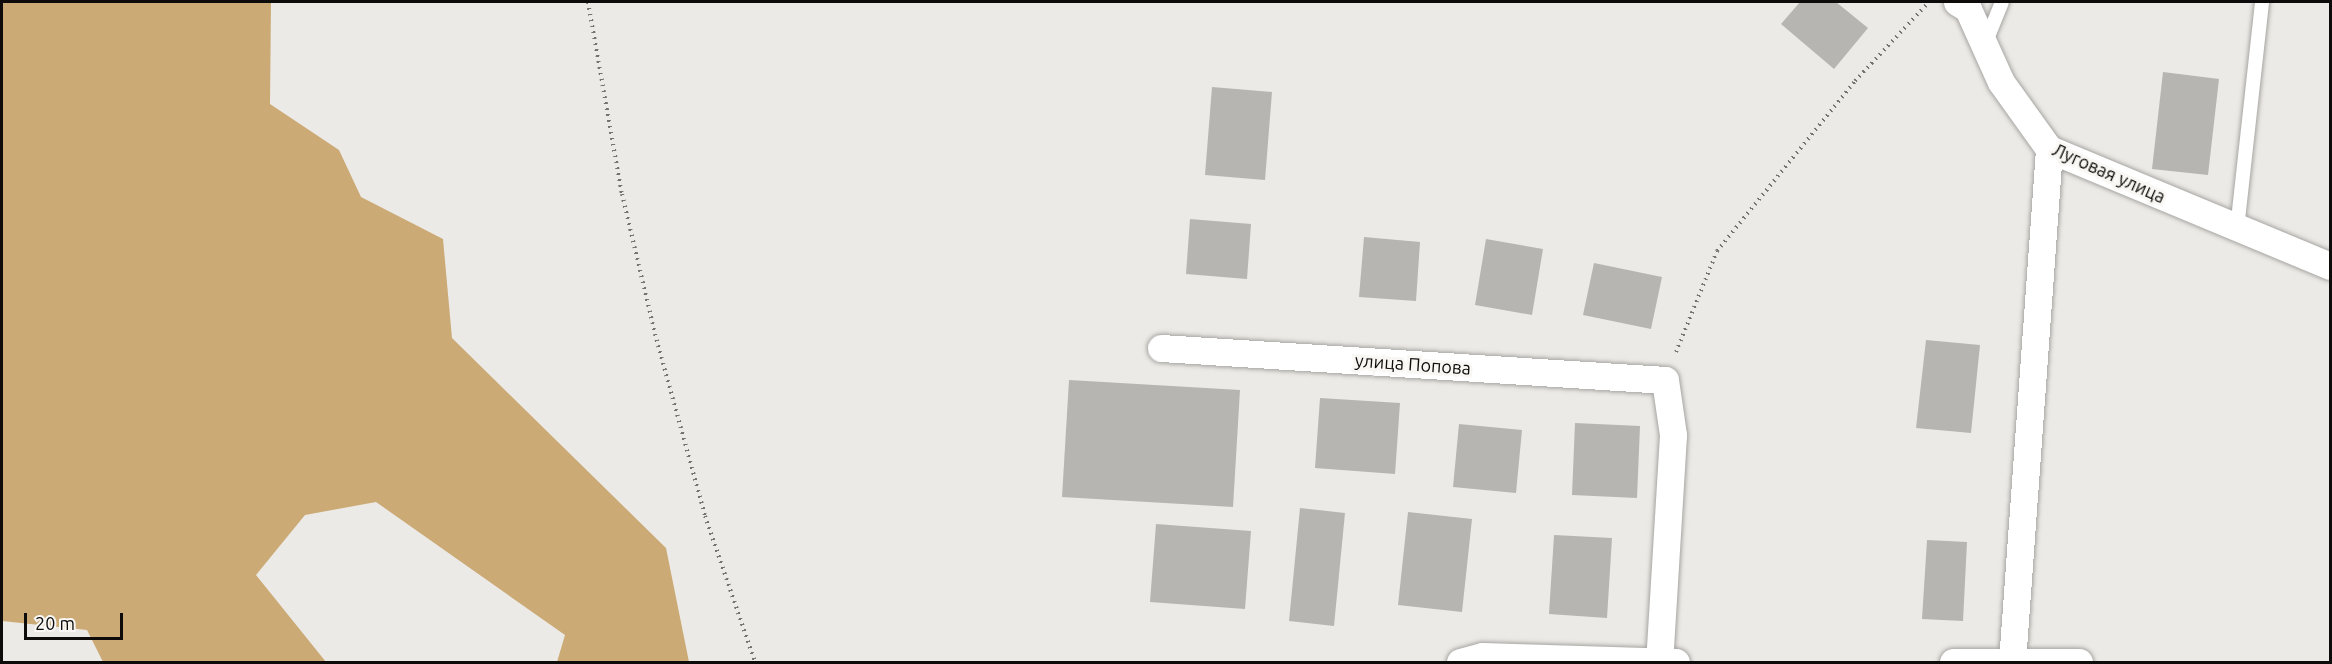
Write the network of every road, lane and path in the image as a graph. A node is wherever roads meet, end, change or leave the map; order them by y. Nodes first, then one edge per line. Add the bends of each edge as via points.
1 (588, 2) edge
2 (1930, 2) edge
3 (1957, 2) edge
4 (2002, 2) edge
5 (2262, 2) edge
6 (1985, 46) junction
7 (2049, 149) junction
8 (2237, 229) junction
9 (2331, 266) edge
10 (1161, 348) dead end
11 (1665, 380) junction
12 (2012, 661) edge
13 (1659, 662) edge
14 (755, 663) edge
15 (1460, 663) edge
16 (1676, 663) edge
17 (1953, 663) edge
18 (2079, 663) edge

1 - 14 path via 622,194 656,334 705,516
2 - 11 path via 1855,81 1717,251
3 - 6 street, Луговая улица via 1968,9
4 - 6 lane
5 - 8 lane
6 - 7 street, Луговая улица via 2001,82
7 - 8 street, Луговая улица
7 - 12 street
8 - 9 street, Луговая улица
10 - 11 street, улица Попова
11 - 13 street via 1673,435
12 - 17 street
12 - 18 street
13 - 15 street via 1482,656
13 - 16 street

